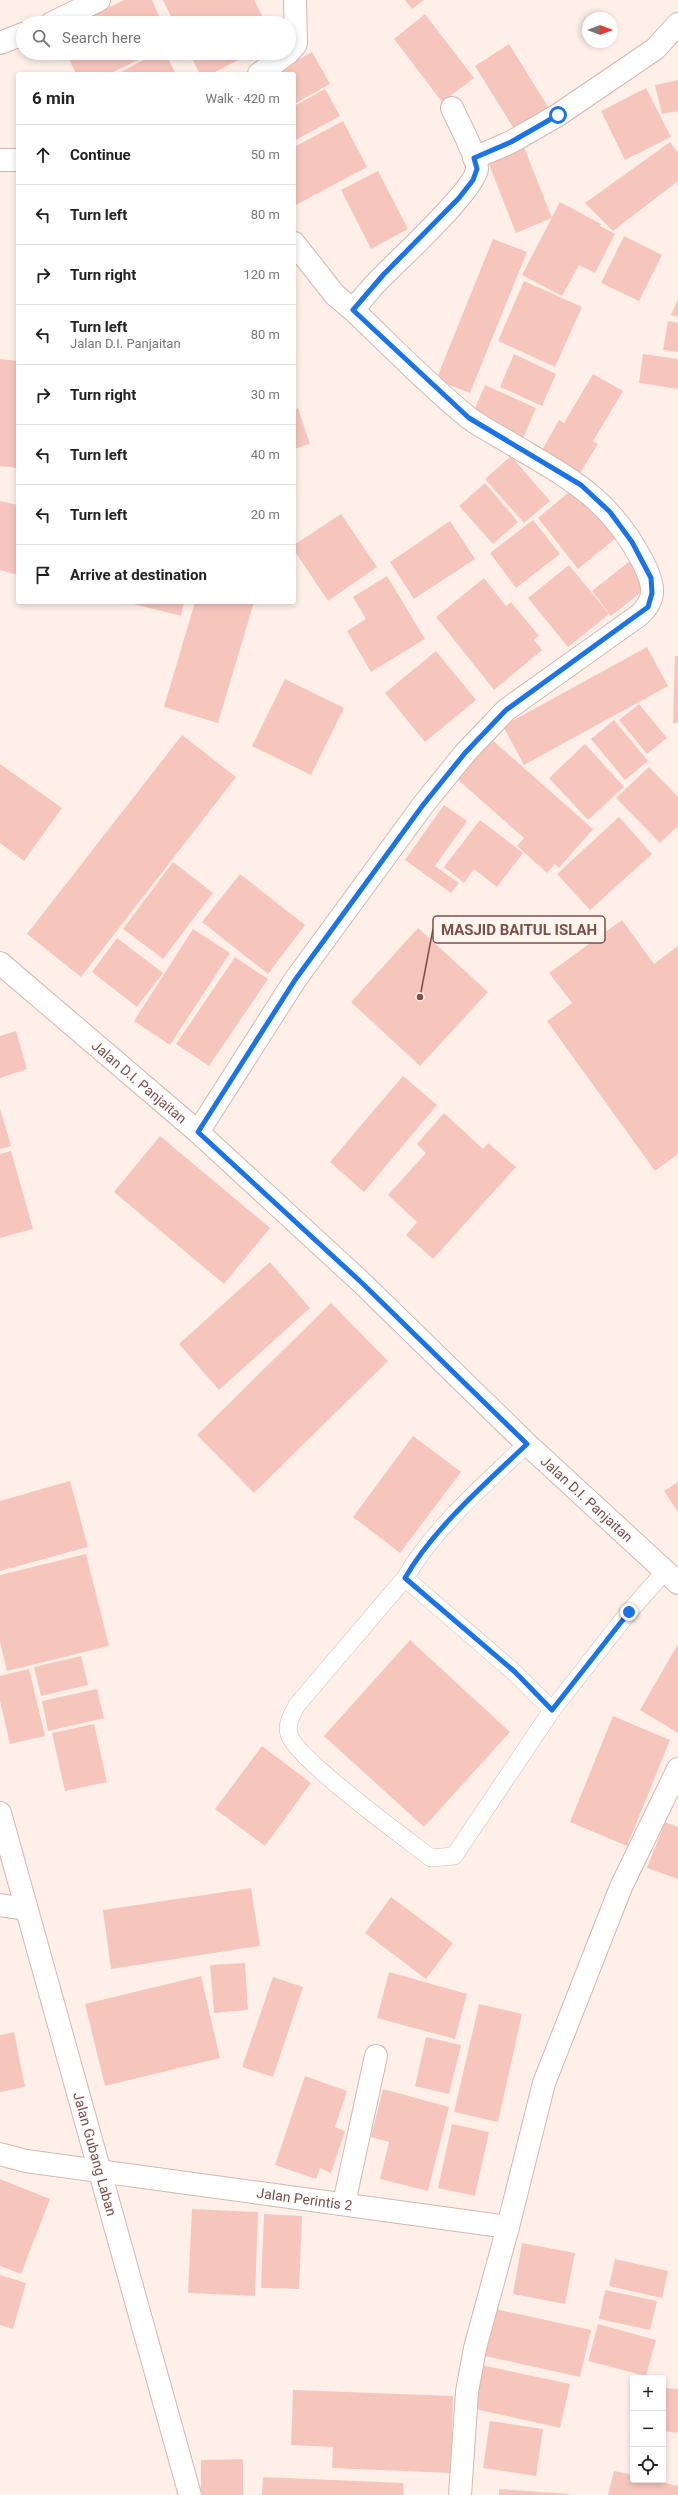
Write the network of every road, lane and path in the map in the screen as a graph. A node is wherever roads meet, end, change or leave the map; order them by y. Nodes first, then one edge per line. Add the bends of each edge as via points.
1 (99, 0) edge
2 (295, 0) edge
3 (66, 16) edge
4 (295, 16) edge
5 (678, 24) edge
6 (16, 37) edge
7 (0, 43) edge
8 (277, 60) edge
9 (261, 72) edge
10 (452, 108) dead end
11 (474, 158) junction
12 (0, 160) edge
13 (16, 160) edge
14 (296, 246) edge
15 (353, 310) junction
16 (0, 963) edge
17 (198, 1132) junction
18 (527, 1444) junction
19 (671, 1577) edge
20 (405, 1578) junction
21 (552, 1710) junction
22 (678, 1769) edge
23 (0, 1813) edge
24 (0, 1905) edge
25 (26, 1909) junction
26 (376, 2056) dead end
27 (0, 2154) edge
28 (101, 2171) junction
29 (344, 2203) junction
30 (508, 2227) junction
31 (190, 2495) edge
32 (460, 2495) edge

1 - 3 street
2 - 4 street
5 - 11 street via 655,49 558,115 511,142
6 - 7 street
8 - 9 street
10 - 11 street
11 - 15 street via 477,169 473,180 459,198 384,274
12 - 13 street
14 - 15 street via 335,295
15 - 17 street via 469,418 581,485 610,512 632,542 651,578 652,593 648,607 638,616 506,710 465,753 423,805 295,980
16 - 17 street, Jalan D.I. Panjaitan
17 - 18 street, Jalan D.I. Panjaitan via 362,1283
18 - 19 street, Jalan D.I. Panjaitan
18 - 20 lane via 422,1551
19 - 21 lane via 629,1612
20 - 21 lane via 515,1672
20 - 21 lane via 297,1705 288,1724 292,1743 319,1769 431,1858 454,1856
22 - 30 street via 621,1887 544,2082
23 - 25 street, Jalan Gubang Laban
24 - 25 street
25 - 28 street, Jalan Gubang Laban
26 - 29 street
27 - 28 street, Jalan Perintis 2 via 26,2161
28 - 29 street, Jalan Perintis 2
28 - 31 street, Jalan Gubang Laban
29 - 30 street, Jalan Perintis 2
30 - 32 street via 475,2348 468,2385

